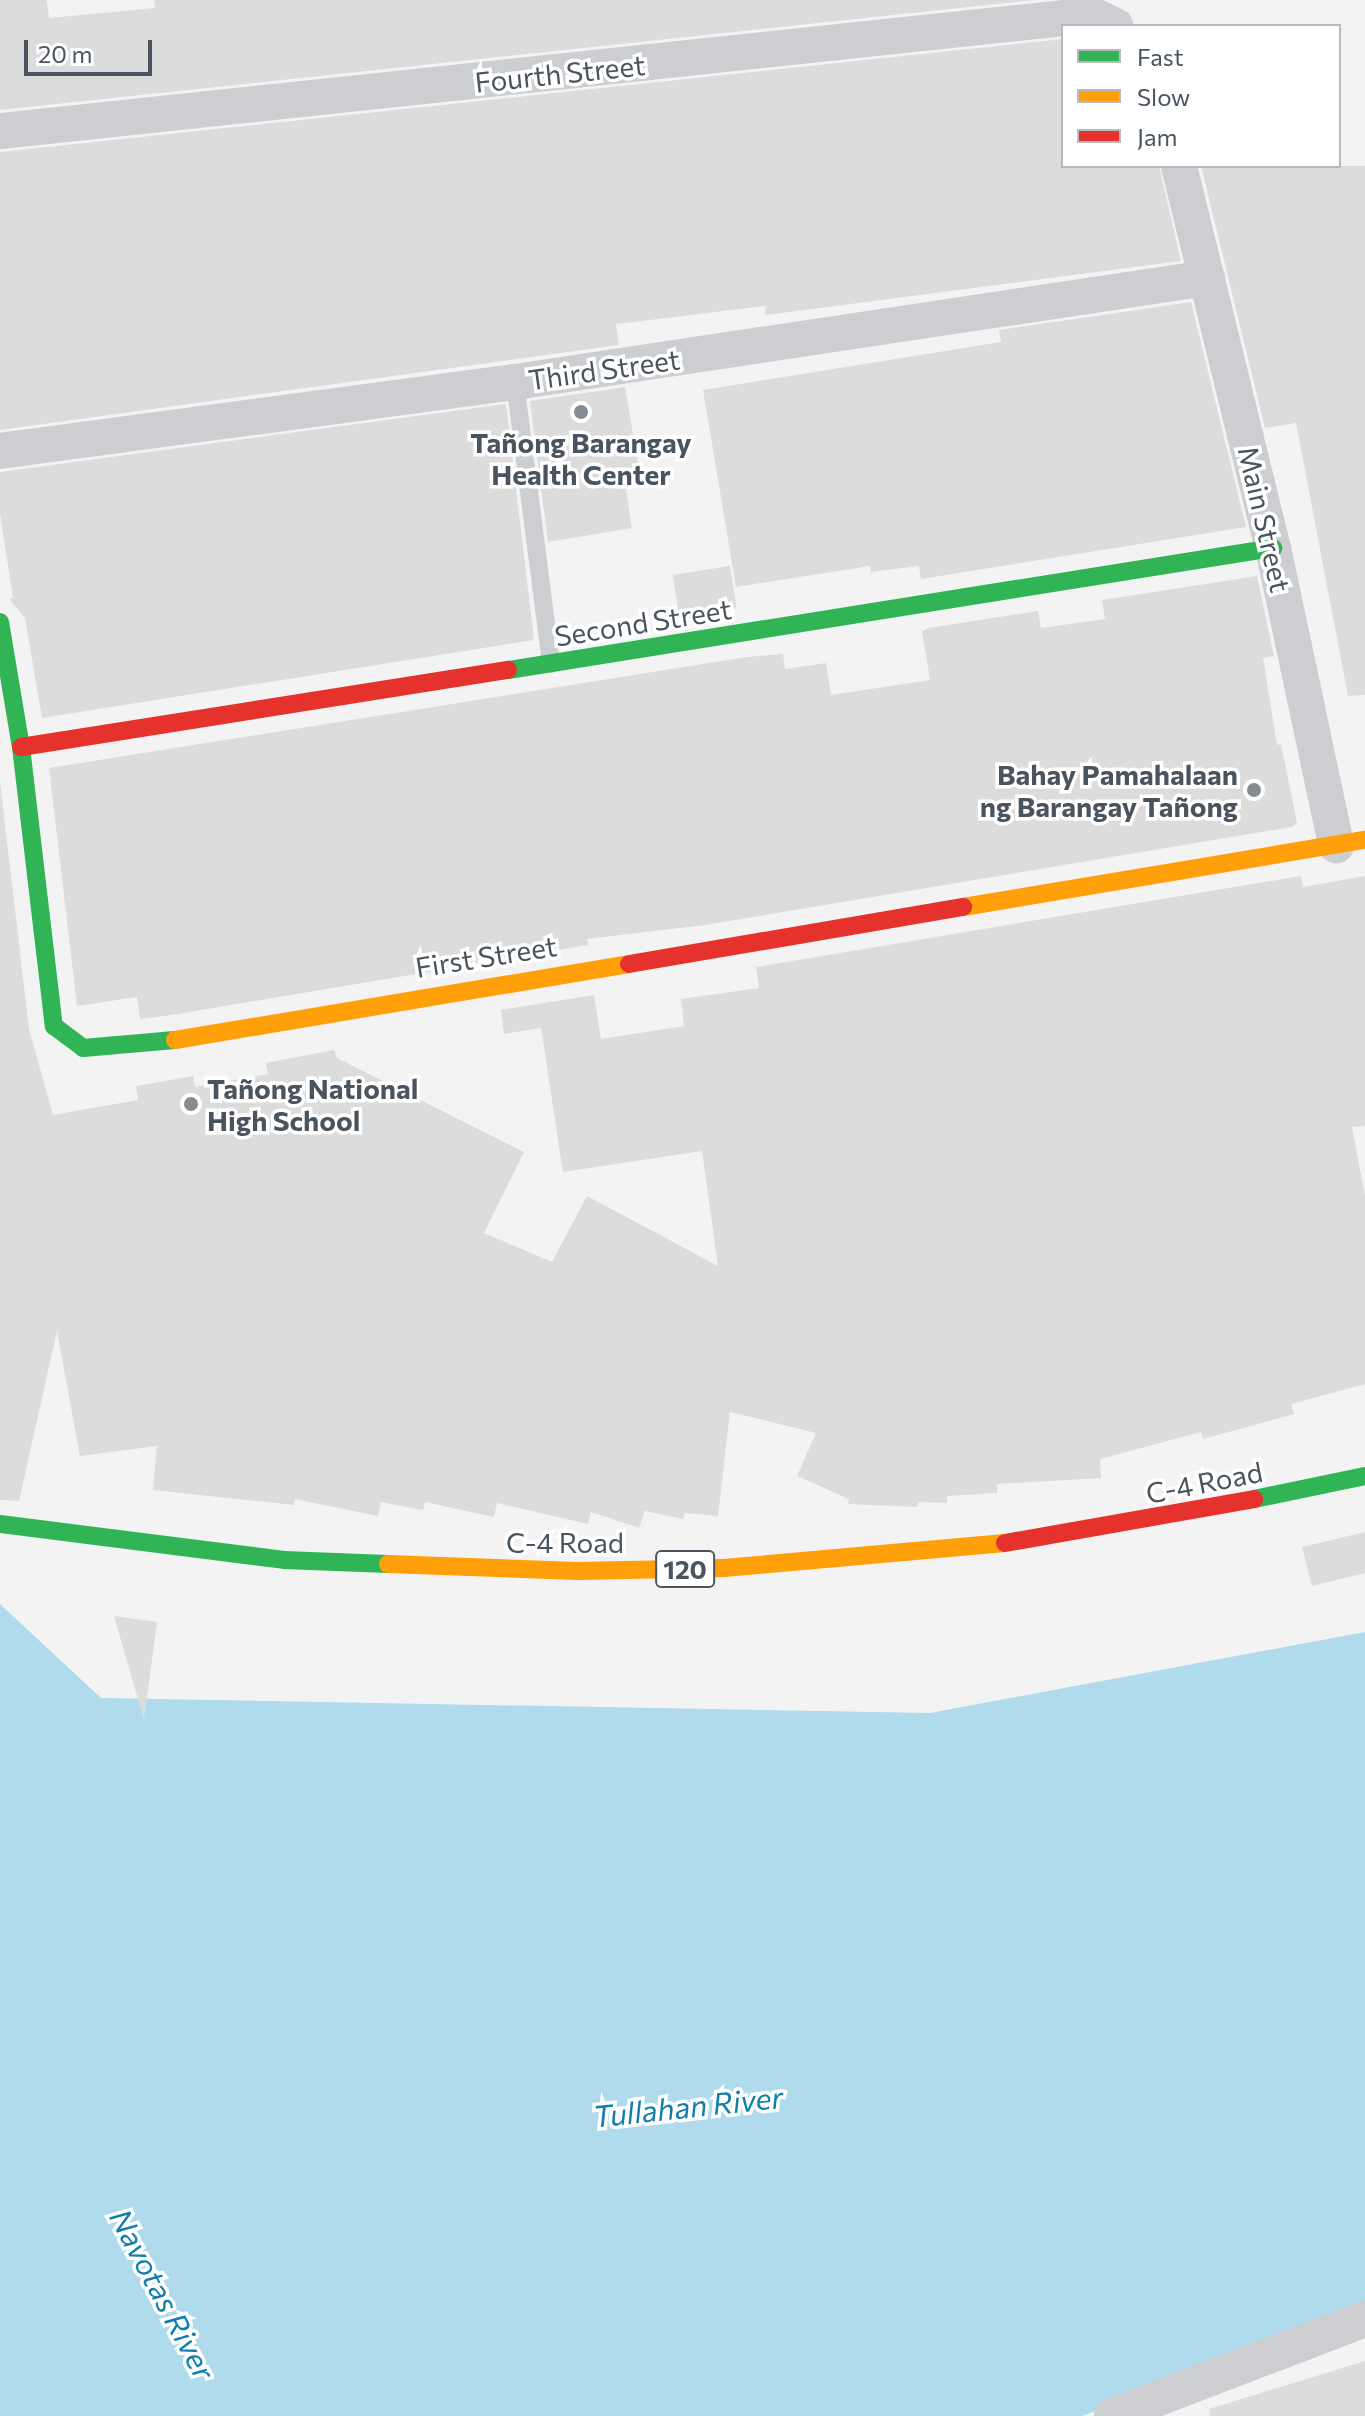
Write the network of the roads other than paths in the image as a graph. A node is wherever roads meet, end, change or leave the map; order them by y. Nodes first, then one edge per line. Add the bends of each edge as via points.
1 (1112, 24) edge
2 (0, 131) edge
3 (1180, 168) edge
4 (1207, 278) junction
5 (515, 382) junction
6 (0, 451) edge
7 (1273, 548) junction
8 (0, 622) edge
9 (551, 664) junction
10 (21, 747) junction
11 (1350, 842) edge
12 (1365, 1476) edge
13 (0, 1524) edge
14 (1365, 2319) edge
15 (1112, 2416) edge

1 - 2 street, Fourth Street via 1092,15
3 - 4 street, Main Street
4 - 5 street, Third Street
4 - 7 street, Main Street
5 - 6 street, Third Street
5 - 9 lane
7 - 9 main road, Second Street
7 - 11 street, Main Street
8 - 10 main road, First Street
9 - 10 main road, Second Street
10 - 11 main road, First Street via 54,1026 83,1048 125,1048
12 - 13 main road, C-4 Road / 120 via 1161,1519 1016,1542 724,1568 548,1571 313,1562
14 - 15 street

